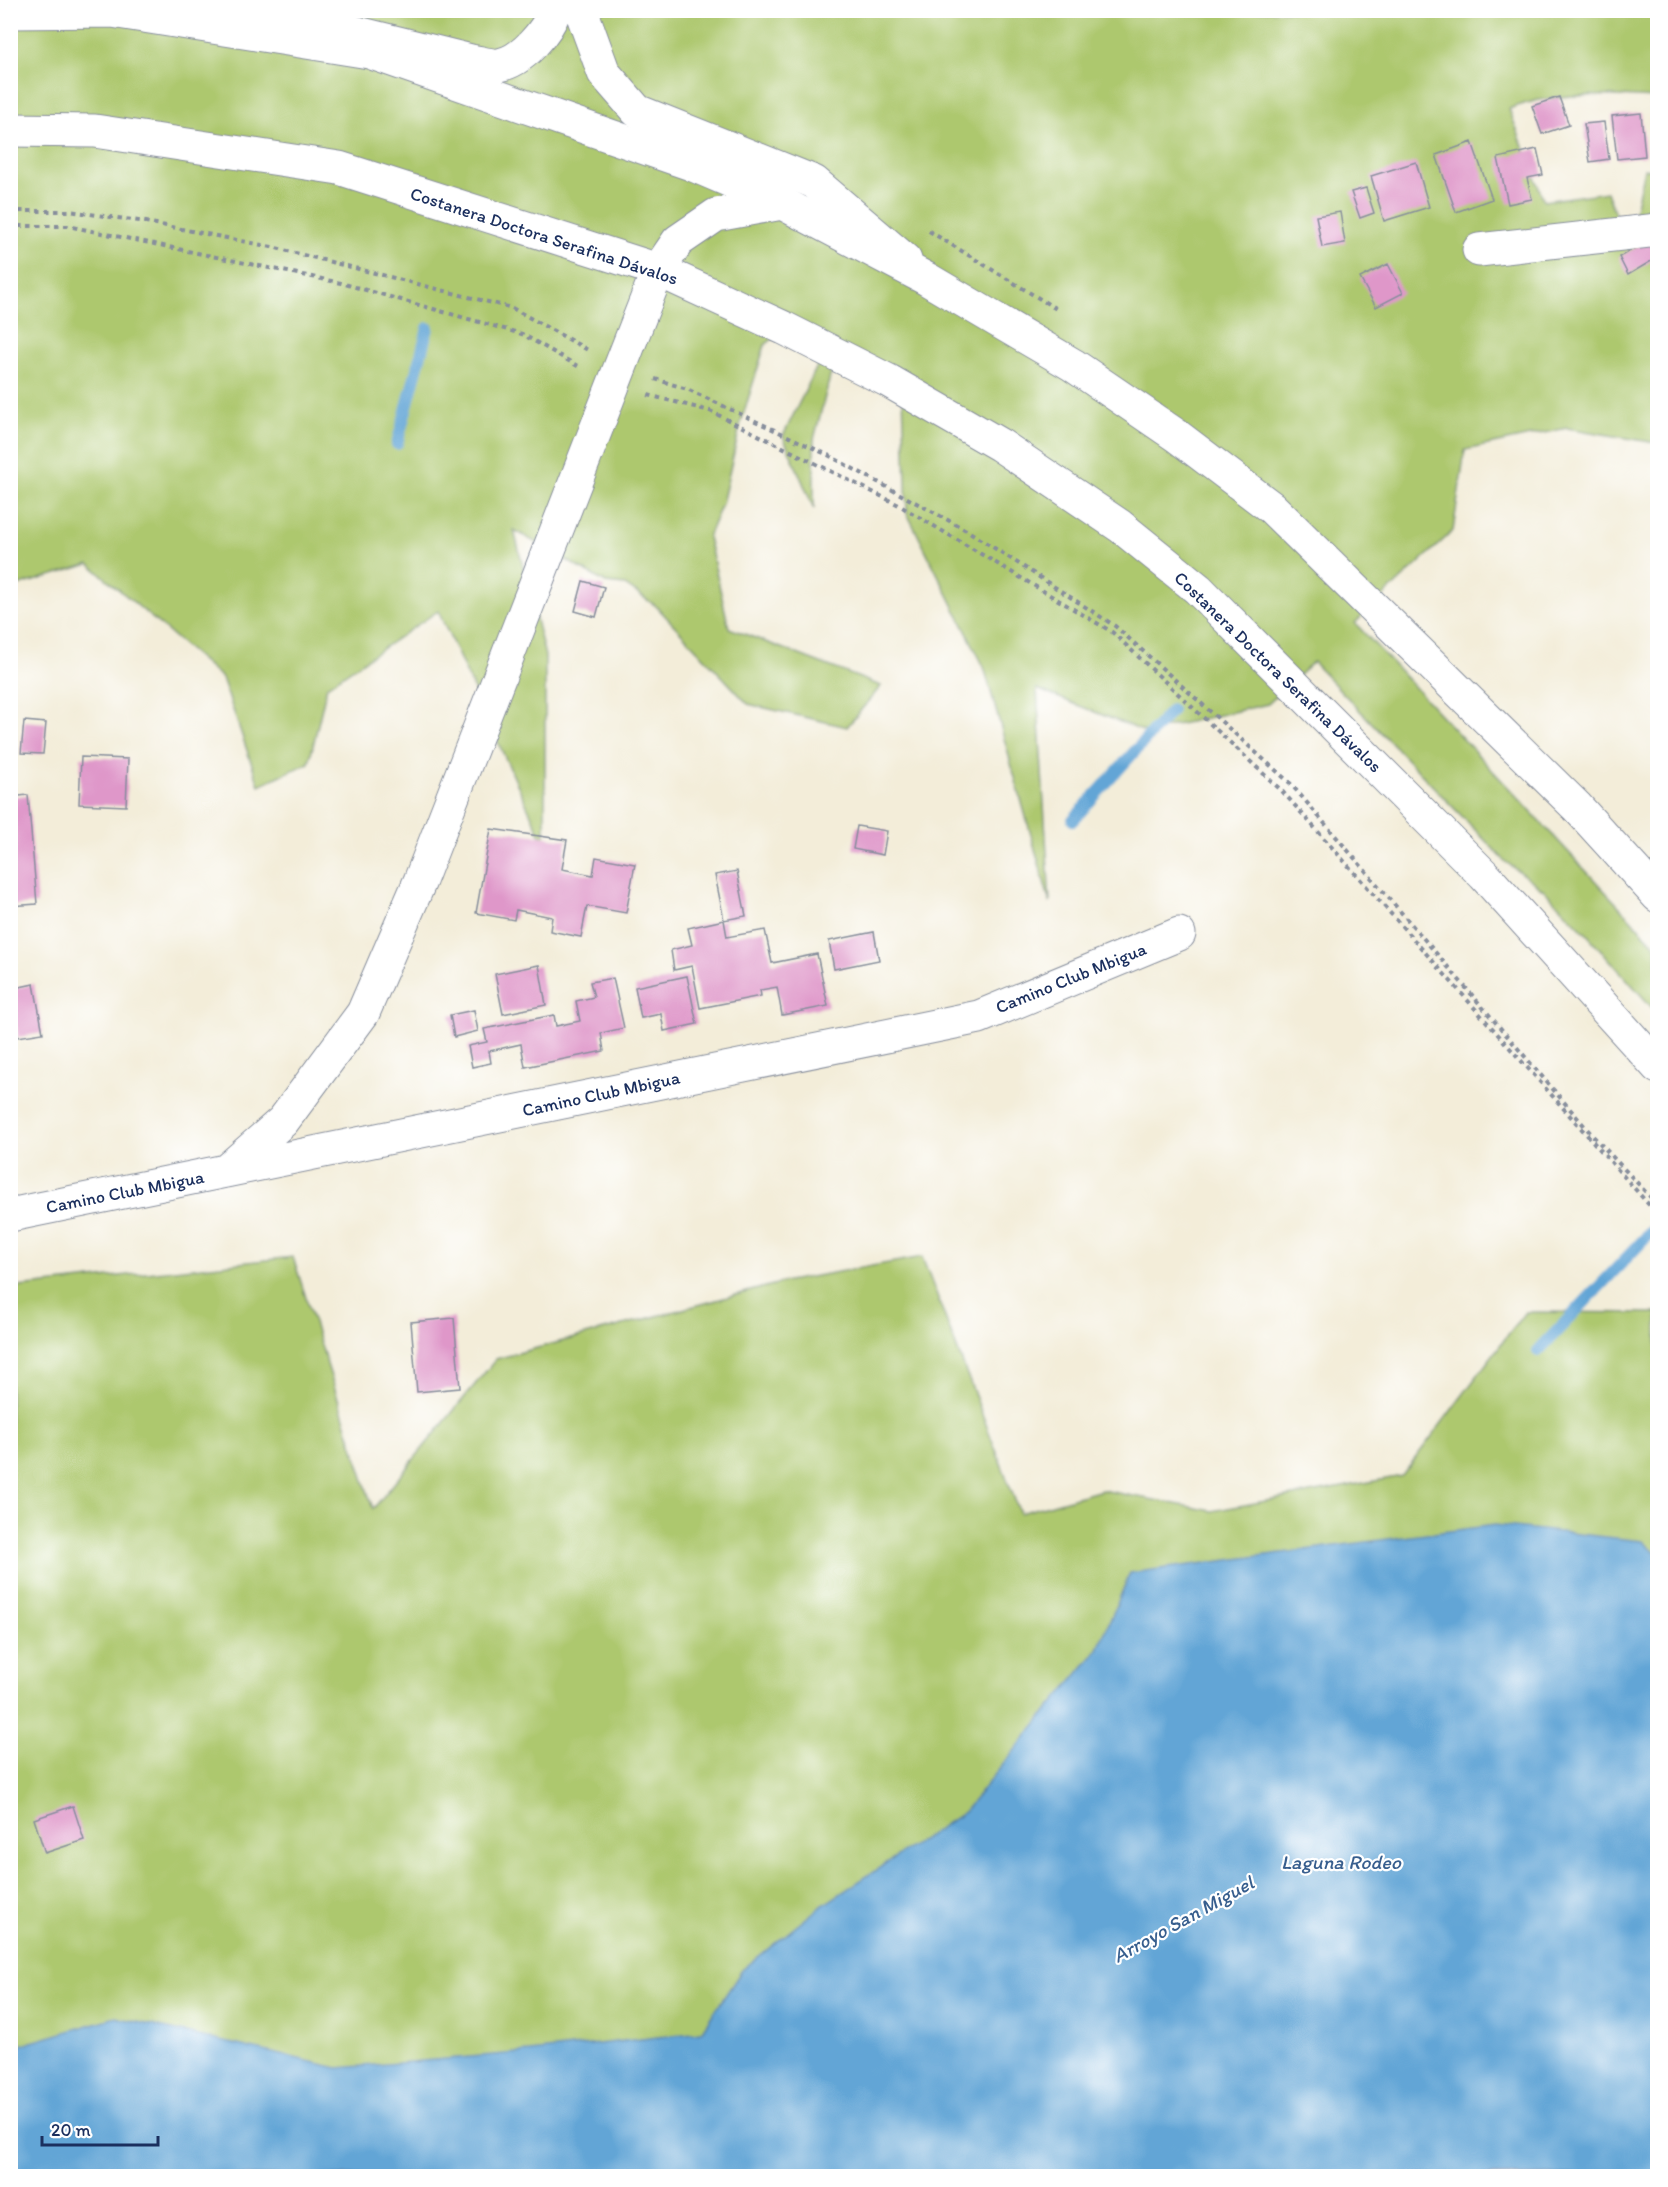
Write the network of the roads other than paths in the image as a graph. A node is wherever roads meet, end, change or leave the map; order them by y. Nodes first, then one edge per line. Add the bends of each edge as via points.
1 (555, 10) edge
2 (581, 10) edge
3 (10, 12) edge
4 (201, 26) junction
5 (10, 130) edge
6 (782, 203) junction
7 (1658, 230) edge
8 (1479, 250) dead end
9 (658, 270) junction
10 (927, 279) junction
11 (1658, 896) edge
12 (1179, 934) dead end
13 (1658, 1067) edge
14 (225, 1172) junction
15 (10, 1215) edge

1 - 4 main road via 550,24 525,52 499,65 301,20
2 - 10 main road via 604,73 637,111 814,182
3 - 4 main road via 112,11
4 - 6 main road via 369,52 690,164
5 - 9 main road, Costanera Doctora Serafina Dávalos via 95,131 339,168
6 - 9 main road via 716,215 678,241
6 - 10 main road
7 - 8 main road
9 - 13 main road, Costanera Doctora Serafina Dávalos via 889,381 1000,445 1120,526 1198,589 1484,875
9 - 14 main road via 420,881 363,1013 283,1121
10 - 11 main road via 1073,365 1178,436 1272,508 1577,807
12 - 14 main road, Camino Club Mbigua via 979,1017
14 - 15 main road, Camino Club Mbigua

